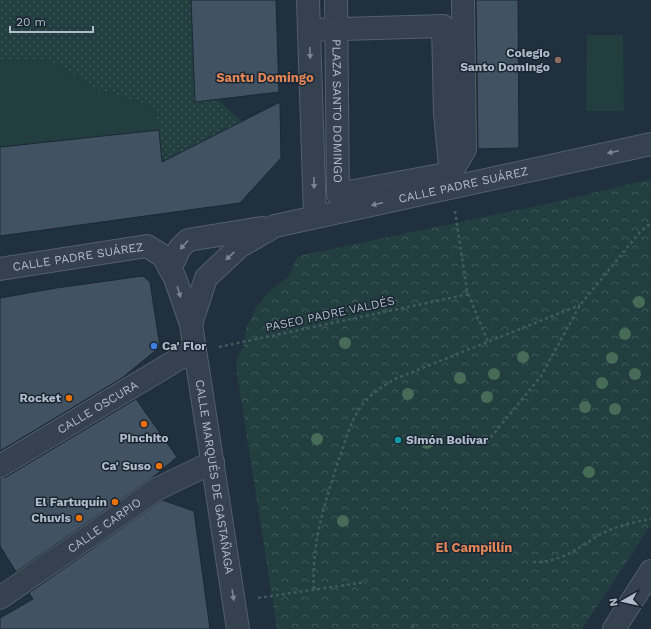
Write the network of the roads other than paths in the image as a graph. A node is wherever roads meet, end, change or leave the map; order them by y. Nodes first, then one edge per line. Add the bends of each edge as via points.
1 (308, 0) edge
2 (336, 0) edge
3 (463, 0) edge
4 (335, 28) junction
5 (309, 30) junction
6 (651, 144) edge
7 (451, 180) junction
8 (315, 217) junction
9 (275, 226) junction
10 (0, 269) edge
11 (170, 270) junction
12 (191, 324) junction
13 (195, 350) junction
14 (213, 462) junction
15 (0, 466) edge
16 (651, 571) edge
17 (0, 598) edge
18 (238, 629) edge
19 (614, 629) edge

1 - 5 street
2 - 4 street, PLAZA SANTO DOMINGO
3 - 7 street via 466,149
4 - 5 street
4 - 7 street via 443,26
4 - 7 street, PLAZA SANTO DOMINGO via 338,194
5 -> 8 street
6 -> 7 street, CALLE PADRE SUÁREZ
7 -> 8 street, CALLE PADRE SUÁREZ
8 - 9 street, CALLE PADRE SUÁREZ
9 -> 11 street, CALLE PADRE SUÁREZ via 188,240 180,248
9 -> 12 street, CALLE PADRE SUÁREZ via 238,247 206,278
10 - 11 street, CALLE PADRE SUÁREZ via 147,246 163,256
11 -> 12 street, CALLE PADRE SUÁREZ
12 - 13 street, CALLE MARQUÉS DE GASTAÑAGA
13 - 14 street, CALLE MARQUÉS DE GASTAÑAGA
13 - 15 street, CALLE OSCURA
14 - 17 street, CALLE CARPIO via 158,489
14 -> 18 street, CALLE MARQUÉS DE GASTAÑAGA
16 - 19 street

